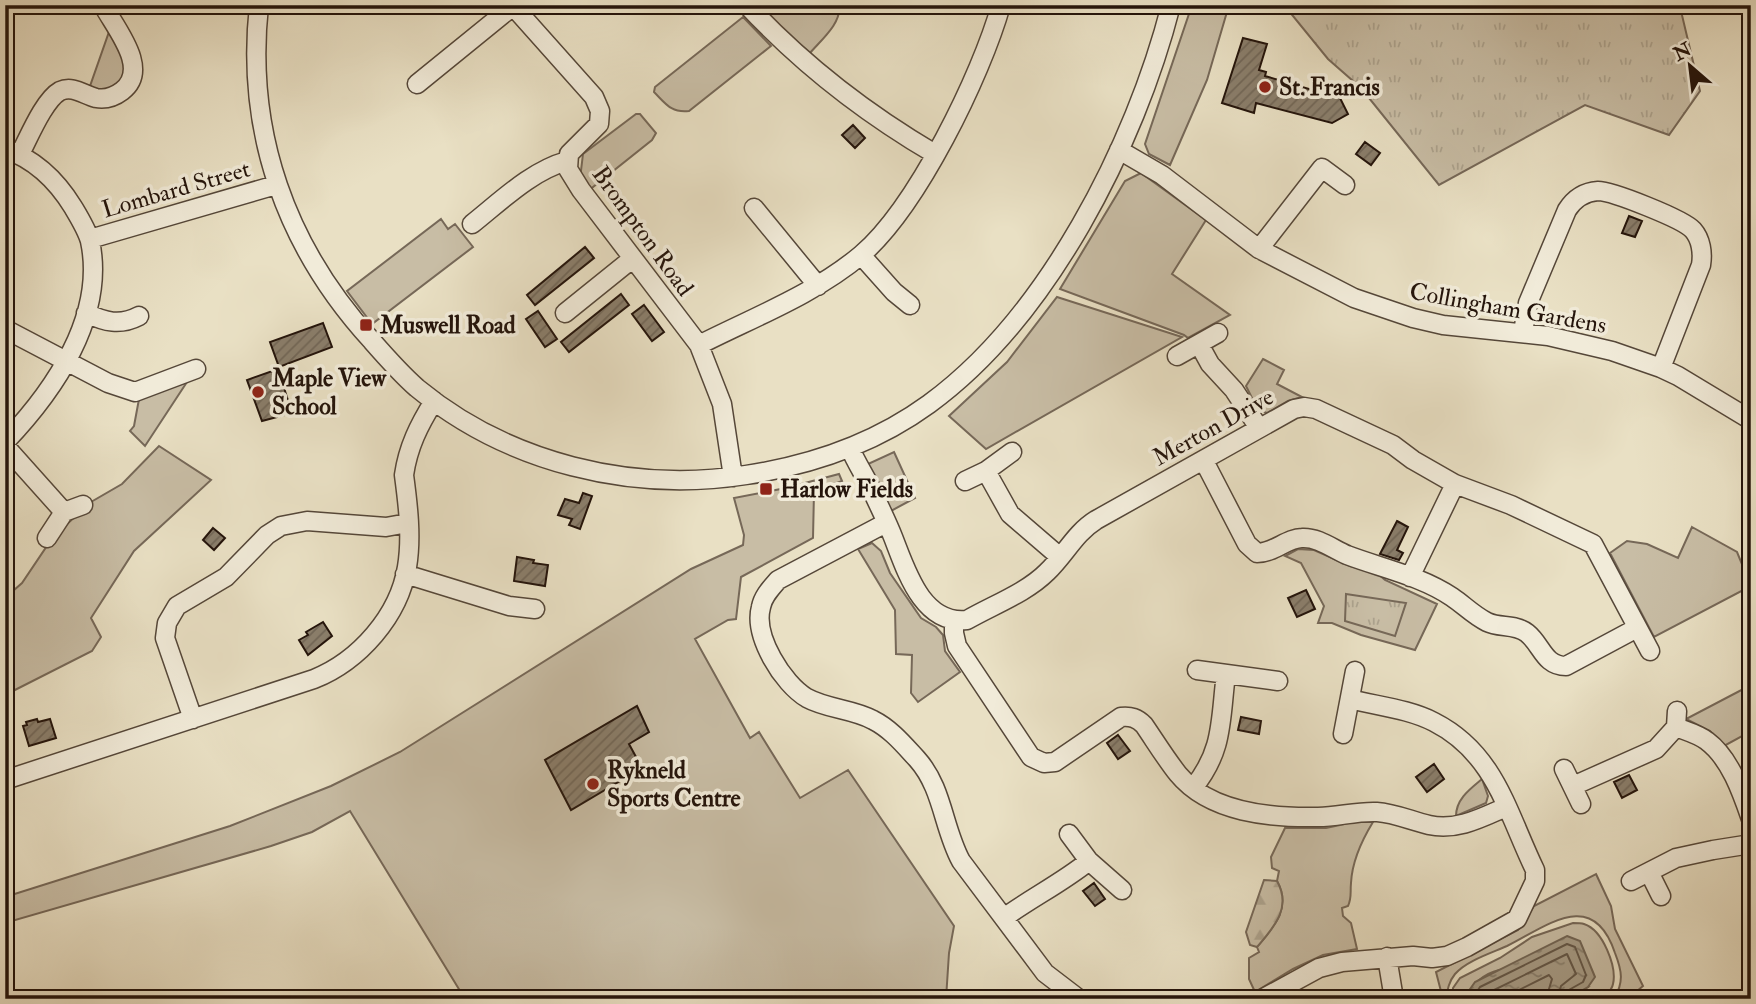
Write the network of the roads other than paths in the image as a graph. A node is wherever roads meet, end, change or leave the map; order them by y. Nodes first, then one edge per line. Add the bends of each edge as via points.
1 (103, 5) edge
2 (260, 5) edge
3 (512, 5) edge
4 (747, 5) edge
5 (1001, 5) edge
6 (1171, 5) edge
7 (417, 84) dead end
8 (1119, 150) junction
9 (13, 151) edge
10 (935, 154) junction
11 (567, 161) junction
12 (276, 185) junction
13 (1345, 185) dead end
14 (754, 208) dead end
15 (472, 224) dead end
16 (90, 239) junction
17 (1259, 249) junction
18 (861, 255) junction
19 (632, 259) junction
20 (818, 286) junction
21 (909, 304) dead end
22 (86, 313) junction
23 (565, 313) dead end
24 (139, 316) dead end
25 (5, 329) edge
26 (1523, 332) junction
27 (1218, 333) dead end
28 (1199, 344) junction
29 (698, 345) junction
30 (1177, 356) dead end
31 (66, 361) junction
32 (1661, 368) junction
33 (196, 369) dead end
34 (434, 401) junction
35 (1751, 420) edge
36 (1259, 428) junction
37 (5, 444) edge
38 (850, 448) junction
39 (1012, 452) dead end
40 (1204, 461) junction
41 (986, 471) junction
42 (733, 477) junction
43 (965, 481) dead end
44 (1455, 484) junction
45 (83, 505) dead end
46 (64, 512) junction
47 (408, 523) junction
48 (886, 523) junction
49 (47, 538) dead end
50 (1060, 557) junction
51 (405, 574) junction
52 (1410, 577) junction
53 (535, 609) dead end
54 (954, 621) junction
55 (1637, 628) junction
56 (1650, 651) dead end
57 (1196, 670) dead end
58 (1355, 671) dead end
59 (1226, 674) junction
60 (1278, 681) dead end
61 (1350, 699) junction
62 (193, 719) junction
63 (1343, 734) dead end
64 (1564, 769) dead end
65 (5, 780) edge
66 (1573, 786) junction
67 (1193, 788) junction
68 (1581, 804) dead end
69 (1506, 807) junction
70 (1751, 819) edge
71 (1069, 834) dead end
72 (1751, 844) edge
73 (1089, 860) junction
74 (1648, 872) junction
75 (1632, 881) dead end
76 (1122, 890) dead end
77 (1661, 896) dead end
78 (1005, 917) junction
79 (1387, 957) junction
80 (1079, 999) edge
81 (1262, 999) edge
82 (1394, 999) edge

1 - 9 street via 131,55 130,83 105,99 70,89 58,92
2 - 12 street via 257,84
3 - 7 street
3 - 11 street, Brompton Road via 597,104 598,126 571,151
4 - 10 street via 830,83
5 - 10 street via 987,47
6 - 8 street
8 - 17 street, Collingham Gardens via 1162,175
8 - 38 street via 1040,288 992,350 926,406
9 - 16 street via 58,186
10 - 18 street via 881,235
11 - 15 street via 538,173
11 - 19 street, Brompton Road via 581,190
12 - 16 street, Lombard Street
12 - 34 street via 336,298 394,366
13 - 17 street via 1322,168
14 - 20 street
16 - 22 street
17 - 26 street, Collingham Gardens via 1334,289 1384,309 1443,325
18 - 20 street
18 - 21 street
19 - 23 street
19 - 29 street, Brompton Road
20 - 29 street
22 - 24 street via 114,323
22 - 31 street
25 - 31 street
26 - 32 street, Collingham Gardens
26 - 32 street via 1528,303 1567,210 1585,193 1605,191 1685,224 1699,240 1701,265
27 - 28 street
28 - 30 street
28 - 36 street
29 - 42 street, Brompton Road via 722,404
31 - 33 street via 135,393
31 - 37 street
32 - 35 street, Collingham Gardens
34 - 42 street via 508,444 559,463 657,481
34 - 47 street via 409,446 405,464
36 - 40 street, Merton Drive
36 - 44 street, Merton Drive via 1294,409 1316,409 1393,445
37 - 46 street
38 - 42 street via 804,464
38 - 48 street
39 - 41 street
40 - 50 street, Merton Drive via 1088,525
40 - 52 street via 1251,550 1266,553 1301,537
41 - 43 street
41 - 50 street via 1010,514
44 - 52 street
44 - 55 street, Merton Drive via 1593,544
45 - 46 street
46 - 49 street
47 - 51 street
47 - 62 street via 386,527 307,521 281,526 226,576 177,606 165,638
48 - 54 street via 911,581 930,607
48 - 78 street via 778,580 760,608 767,649 776,668 808,699 871,718 888,728 919,762 940,799 961,861
50 - 54 street, Merton Drive via 1038,580 967,620
51 - 53 street via 509,606
51 - 62 street via 386,618 341,665 314,679
52 - 55 street via 1451,596 1490,623 1527,633 1548,661 1558,666
54 - 67 street via 957,646 1031,757 1055,762 1121,717 1130,716 1144,726
55 - 56 street, Merton Drive
57 - 59 street
58 - 61 street
59 - 60 street
59 - 67 street via 1215,755
61 - 63 street
61 - 69 street via 1426,719 1463,740 1492,773
62 - 65 street
64 - 66 street
66 - 68 street
66 - 70 street via 1656,748 1677,719 1721,756
67 - 69 street via 1218,803 1256,812 1320,817 1380,812 1445,826 1478,820
69 - 79 street via 1535,870 1535,881 1517,919 1447,956
71 - 73 street
72 - 74 street via 1676,858
73 - 76 street
73 - 78 street
74 - 75 street
74 - 77 street
78 - 80 street via 1045,973
79 - 81 street via 1319,968
79 - 82 street

